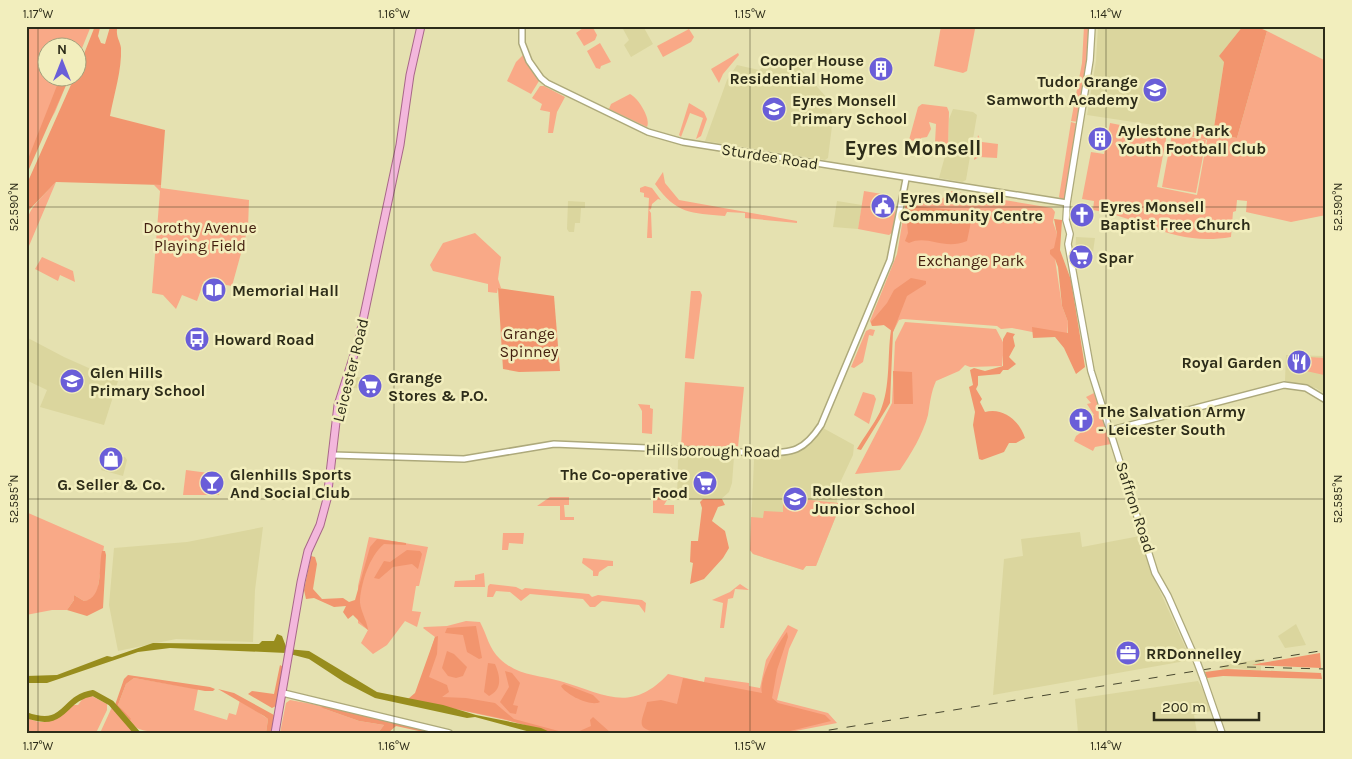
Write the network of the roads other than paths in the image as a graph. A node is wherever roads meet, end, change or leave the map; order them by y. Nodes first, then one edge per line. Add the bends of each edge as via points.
1 (421, 26) edge
2 (522, 26) edge
3 (1092, 26) edge
4 (906, 178) junction
5 (1067, 203) junction
6 (1326, 400) edge
7 (1111, 430) junction
8 (333, 455) junction
9 (283, 693) junction
10 (275, 733) edge
11 (450, 733) edge
12 (1222, 733) edge

1 - 8 main road, Leicester Road via 359,339 338,405
2 - 4 street, Sturdee Road via 524,50 541,78 648,132 683,142
3 - 5 main road, Saffron Road via 1090,60
4 - 5 street, Sturdee Road
4 - 8 street, Hillsborough Road via 896,239 887,268 821,425 798,449 763,453 554,444 464,459
5 - 7 main road, Saffron Road via 1068,244 1081,326 1093,379
6 - 7 street via 1306,388 1284,385
7 - 12 main road, Saffron Road, bridge via 1155,573 1203,678
8 - 9 main road, Leicester Road via 320,524 308,551
9 - 10 main road
9 - 11 main road

